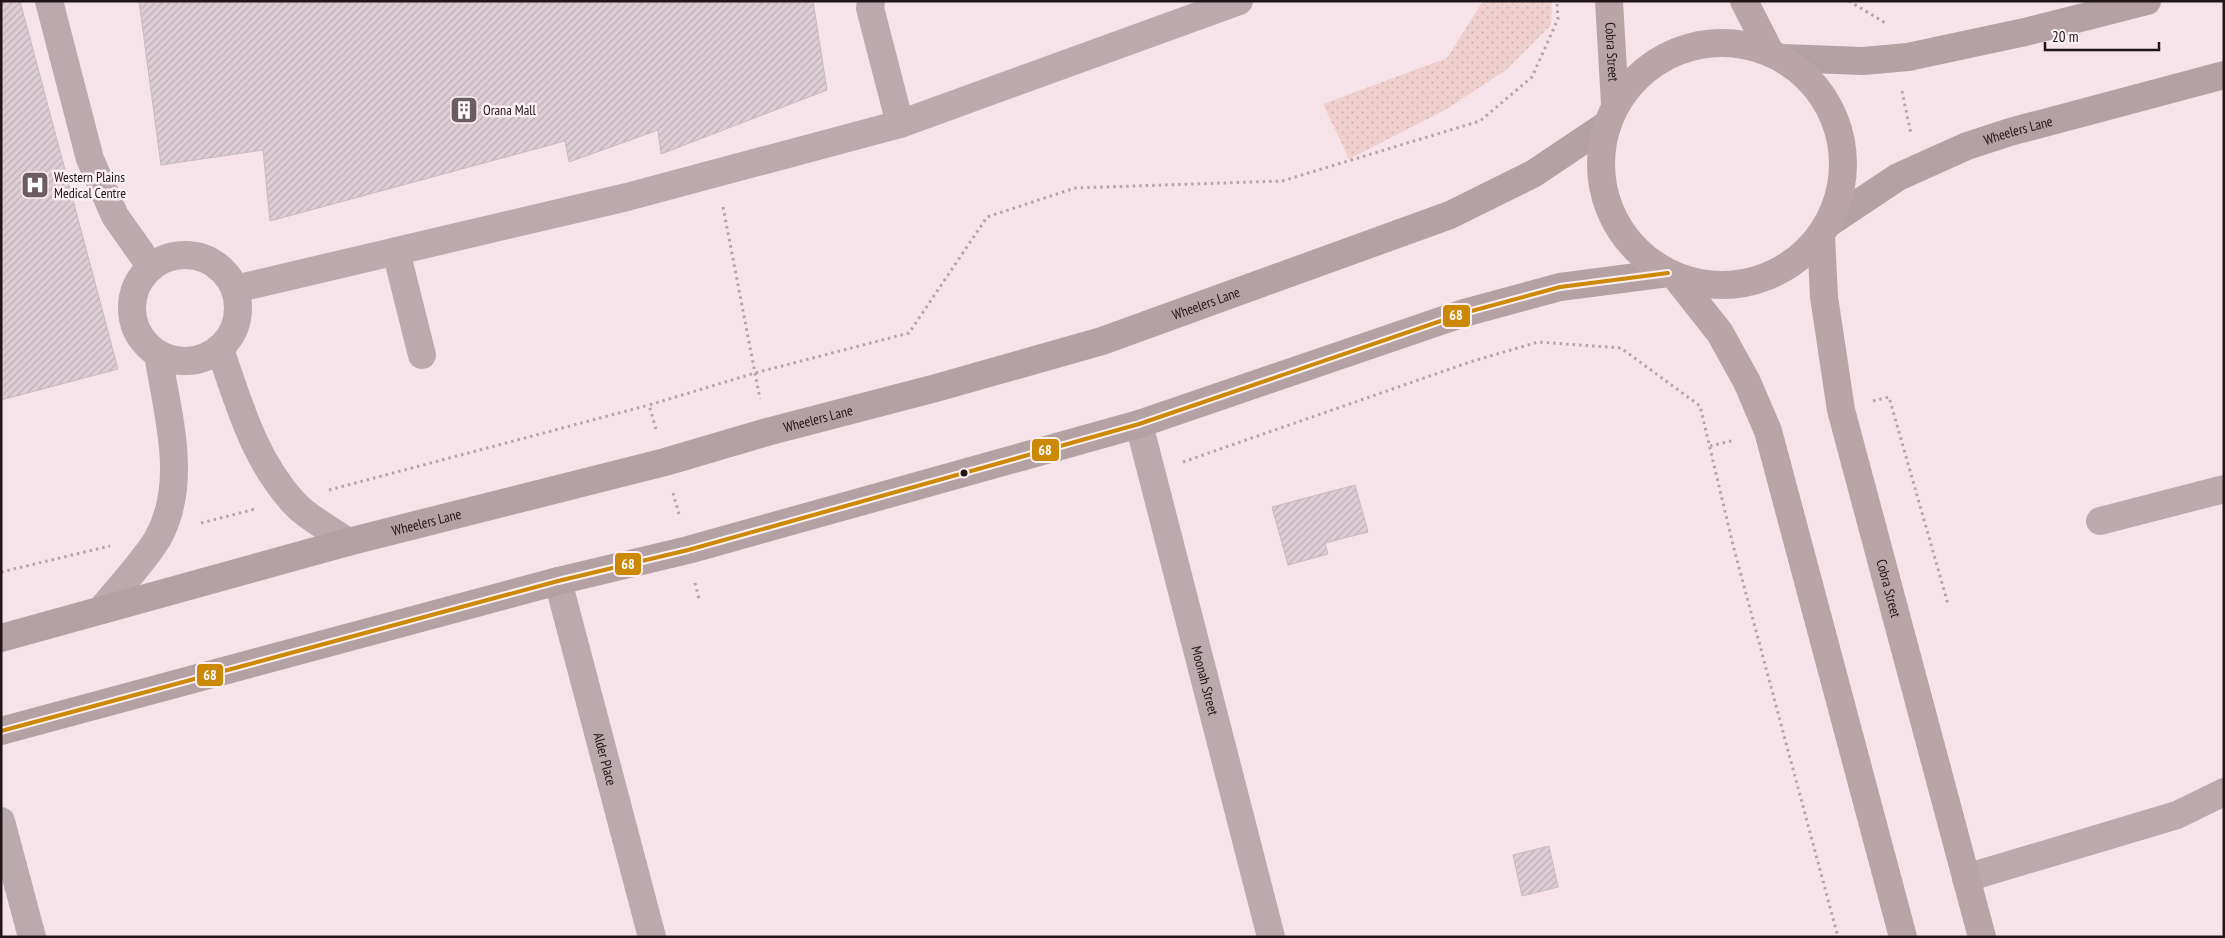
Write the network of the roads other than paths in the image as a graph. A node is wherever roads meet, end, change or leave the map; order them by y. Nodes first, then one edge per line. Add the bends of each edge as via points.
1 (49, 1) edge
2 (872, 1) edge
3 (1239, 1) edge
4 (1609, 1) edge
5 (1744, 1) edge
6 (2147, 1) edge
7 (1776, 55) junction
8 (2224, 75) edge
9 (1611, 114) junction
10 (900, 124) junction
11 (1825, 229) junction
12 (396, 251) junction
13 (151, 267) junction
14 (1671, 275) junction
15 (235, 289) junction
16 (220, 349) junction
17 (158, 354) junction
18 (422, 355) dead end
19 (1139, 424) junction
20 (2224, 489) edge
21 (2100, 521) dead end
22 (348, 542) junction
23 (558, 582) junction
24 (101, 610) junction
25 (6, 634) edge
26 (1, 732) edge
27 (2224, 792) edge
28 (1, 821) edge
29 (1966, 878) junction
30 (32, 937) edge
31 (652, 937) edge
32 (1271, 937) edge
33 (1903, 937) edge
34 (1982, 937) edge

1 - 13 street via 90,159 115,216
2 - 10 street via 870,8
3 - 10 street
4 - 9 highway, Cobra Street
5 - 7 highway
6 - 7 main road via 1908,57 1863,61
7 - 9 highway via 1741,44 1718,43 1682,49 1656,62 1633,81
7 - 11 highway via 1801,72 1817,89 1839,131 1842,178 1838,201
8 - 11 main road, Wheelers Lane via 1967,146 1898,177
9 - 14 highway via 1600,153 1602,182 1610,210 1624,236 1643,257
9 - 22 main road, Wheelers Lane via 1569,151 1493,196 1404,234 1102,340 665,462
10 - 12 street via 627,196
11 - 14 highway via 1798,259 1770,276 1739,285 1706,285
11 - 29 highway, Cobra Street via 1824,297 1841,410
12 - 15 street
12 - 18 street
13 - 15 street via 165,258 198,256 214,263
13 - 17 street via 133,295 132,312 136,329
14 - 19 main road via 1597,281 1514,298
14 - 33 highway via 1720,333 1747,382 1768,431
15 - 16 street via 239,305 237,322 231,337
16 - 17 street via 206,358 189,362 173,361
16 - 22 street via 253,442 269,472 296,504
17 - 24 street via 174,461 172,498 158,538
19 - 23 main road via 688,550
19 - 32 street, Moonah Street
20 - 21 street
22 - 24 main road, Wheelers Lane
23 - 26 main road
23 - 31 street, Alder Place
24 - 25 main road, Wheelers Lane
27 - 29 street via 2177,815
28 - 30 street
29 - 34 highway, Cobra Street

